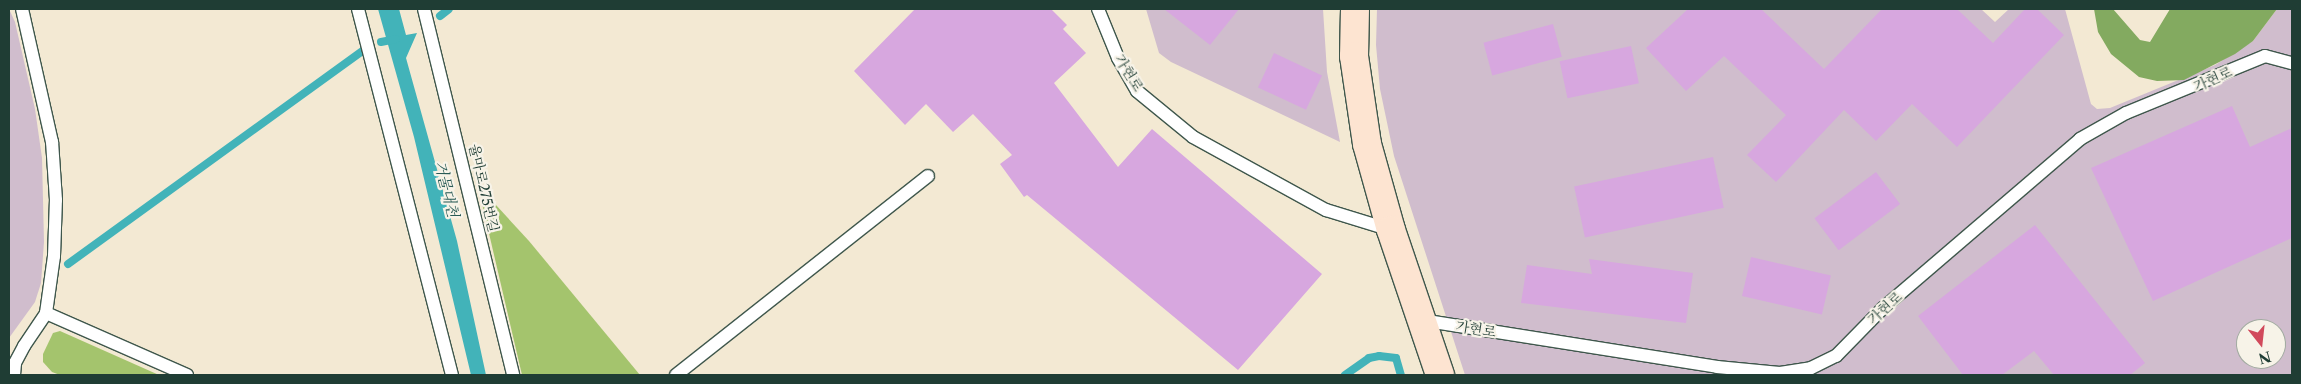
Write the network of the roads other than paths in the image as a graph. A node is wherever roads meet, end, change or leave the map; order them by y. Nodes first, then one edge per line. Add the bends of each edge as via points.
1 (22, 9) edge
2 (358, 9) edge
3 (424, 9) edge
4 (1098, 9) edge
5 (1355, 9) edge
6 (2292, 63) edge
7 (928, 176) dead end
8 (1391, 230) junction
9 (46, 313) junction
10 (1421, 320) junction
11 (14, 375) edge
12 (187, 375) edge
13 (452, 375) edge
14 (513, 375) edge
15 (676, 375) edge
16 (1440, 375) edge

1 - 9 lane via 42,87 55,172 54,256
2 - 13 lane
3 - 14 lane, 율마로275번길
4 - 8 lane, 가현로 via 1118,58 1137,91 1193,137 1326,210
5 - 8 street via 1354,56 1367,144
6 - 10 lane, 가현로 via 2265,56 2126,113 2080,139 1882,309 1836,356 1812,368 1780,373 1717,367
7 - 15 lane
8 - 10 street
9 - 11 lane via 15,362
9 - 12 lane
10 - 16 street

